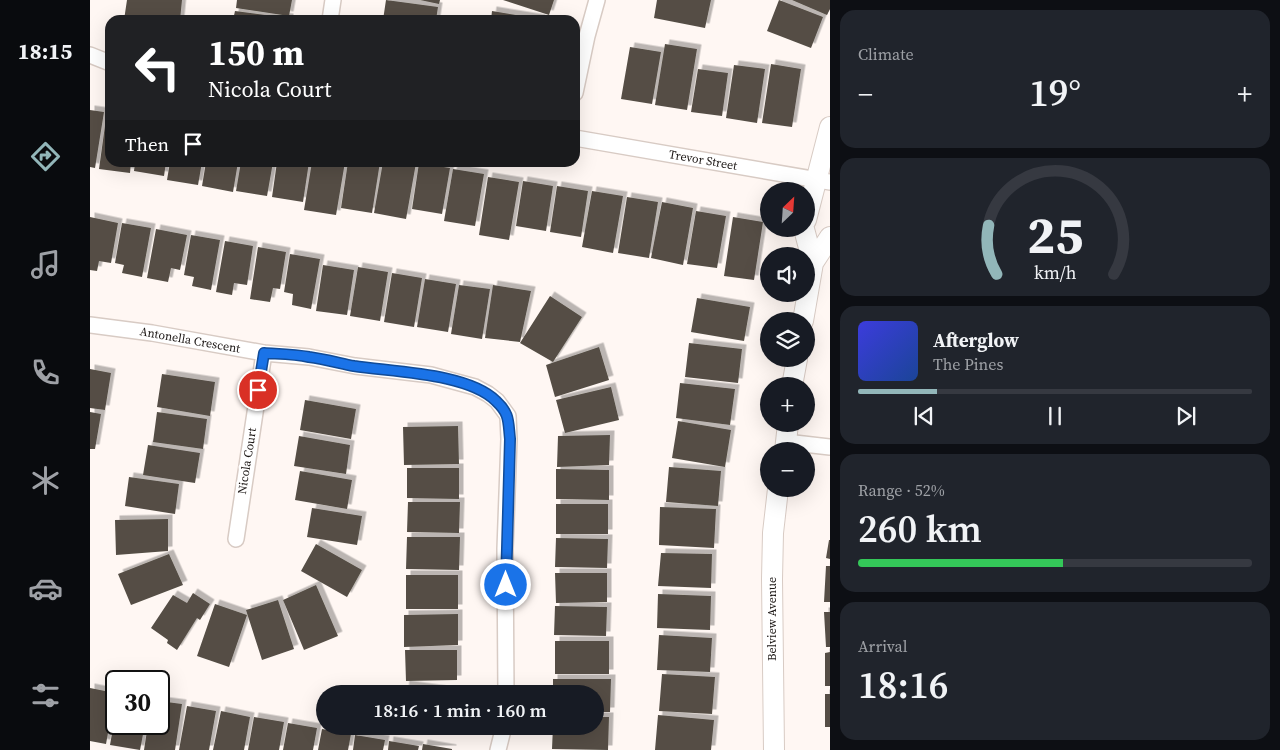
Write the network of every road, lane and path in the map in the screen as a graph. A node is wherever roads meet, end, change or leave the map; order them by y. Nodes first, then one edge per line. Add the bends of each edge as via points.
1 (333, 0) edge
2 (597, 0) edge
3 (331, 15) edge
4 (90, 55) edge
5 (105, 61) edge
6 (580, 69) edge
7 (830, 127) edge
8 (580, 139) edge
9 (823, 181) edge
10 (815, 199) edge
11 (830, 237) edge
12 (815, 261) edge
13 (90, 325) edge
14 (264, 353) junction
15 (786, 439) edge
16 (830, 447) edge
17 (777, 497) edge
18 (236, 539) dead end
19 (506, 685) edge
20 (502, 735) edge
21 (498, 750) edge
22 (774, 750) edge

1 - 3 street
2 - 6 street
4 - 5 street
7 - 9 street
8 - 9 street, Trevor Street
9 - 10 street
11 - 12 street
13 - 14 street, Antonella Crescent
14 - 18 street, Nicola Court
14 - 19 street, Antonella Crescent via 309,356 354,366 448,379 488,394 508,416
15 - 16 street
17 - 22 street, Belview Avenue via 772,579
20 - 21 street

